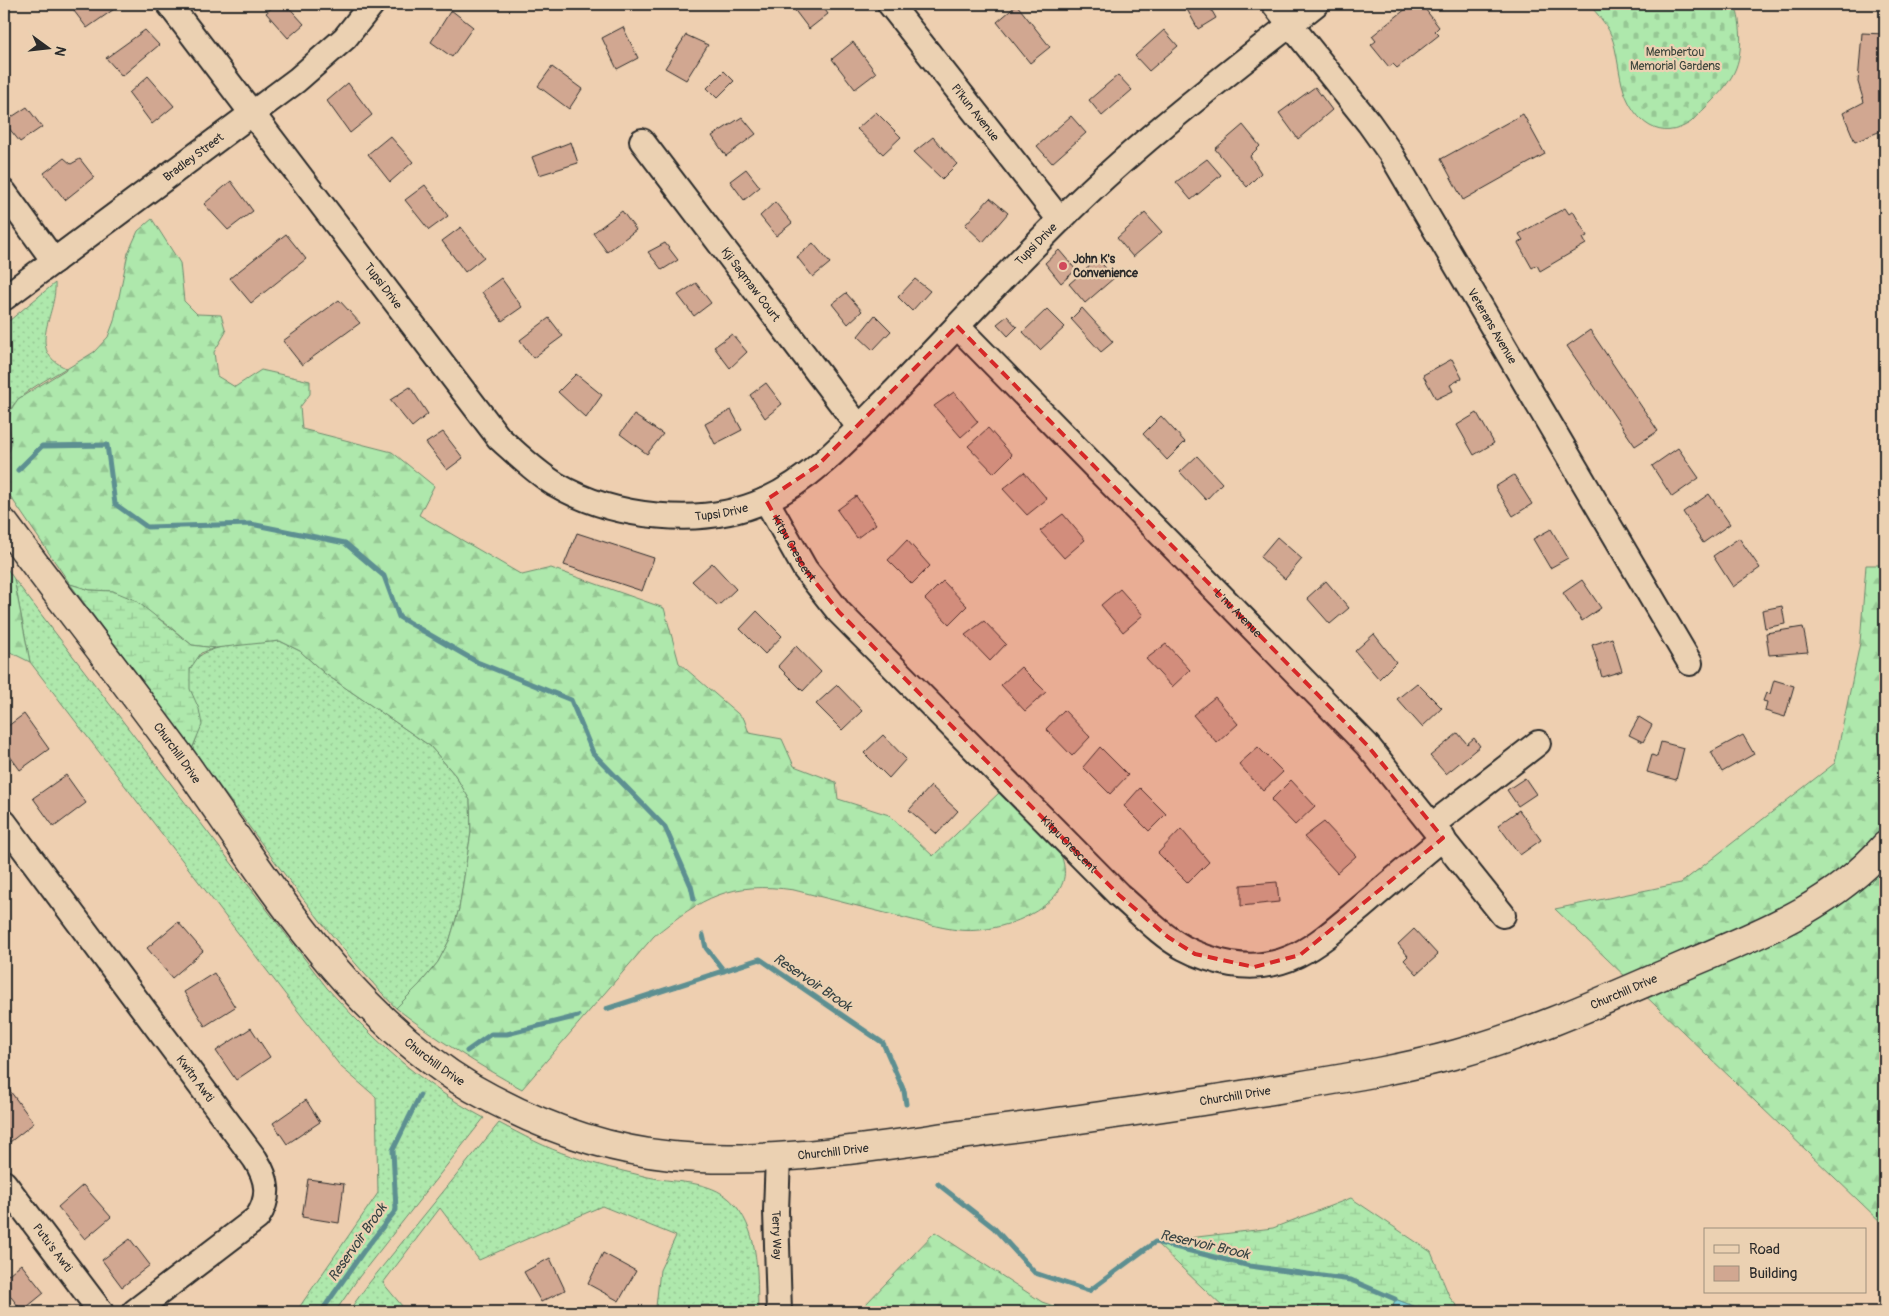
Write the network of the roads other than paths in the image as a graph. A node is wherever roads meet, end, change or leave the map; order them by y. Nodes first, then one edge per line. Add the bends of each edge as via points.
1 (169, 4) edge
2 (372, 4) edge
3 (890, 4) edge
4 (1274, 4) edge
5 (1316, 4) edge
6 (1290, 24) junction
7 (252, 113) junction
8 (642, 141) dead end
9 (4, 192) edge
10 (1060, 220) junction
11 (54, 261) junction
12 (4, 298) edge
13 (957, 326) junction
14 (859, 427) junction
15 (766, 500) junction
16 (4, 524) edge
17 (1690, 663) dead end
18 (1538, 743) dead end
19 (4, 822) edge
20 (1437, 831) junction
21 (1885, 846) edge
22 (1503, 915) dead end
23 (778, 1156) junction
24 (4, 1183) edge
25 (101, 1312) edge
26 (134, 1312) edge
27 (779, 1312) edge

1 - 7 street, Tupsi Drive
2 - 7 street, Bradley Street via 344,38 322,58
3 - 10 street, Pi'kun Avenue
4 - 6 street, Veterans Avenue
5 - 6 street, Tupsi Drive
6 - 10 street, Tupsi Drive via 1131,154
6 - 17 street, Veterans Avenue via 1391,154
7 - 11 street, Bradley Street
7 - 15 street, Tupsi Drive via 499,438 536,471 592,501 643,514 706,514 749,507
8 - 14 street, Kji Saqmaw Court
9 - 11 street
10 - 13 street, Tupsi Drive
11 - 12 street, Bradley Street
13 - 14 street, Tupsi Drive
13 - 20 street, L'nu Avenue via 1367,745
14 - 15 street, Tupsi Drive via 811,471
15 - 20 street, Kitpu Crescent via 805,569 839,612 1120,895 1168,937 1195,954 1222,963 1254,967 1300,955 1329,935
16 - 23 main road, Churchill Drive via 174,749 289,910 355,991 417,1050 508,1108 592,1139 667,1155 702,1158
18 - 20 street, Kitpu Crescent
19 - 26 street, Kwitn Awti via 255,1159 265,1179 266,1201 257,1218
20 - 22 street, L'nu Avenue
21 - 23 main road, Churchill Drive via 1835,892 1788,920 1582,1010 1462,1052 1383,1071 1098,1118
23 - 27 street, Terry Way
24 - 25 street, Putu's Awti

